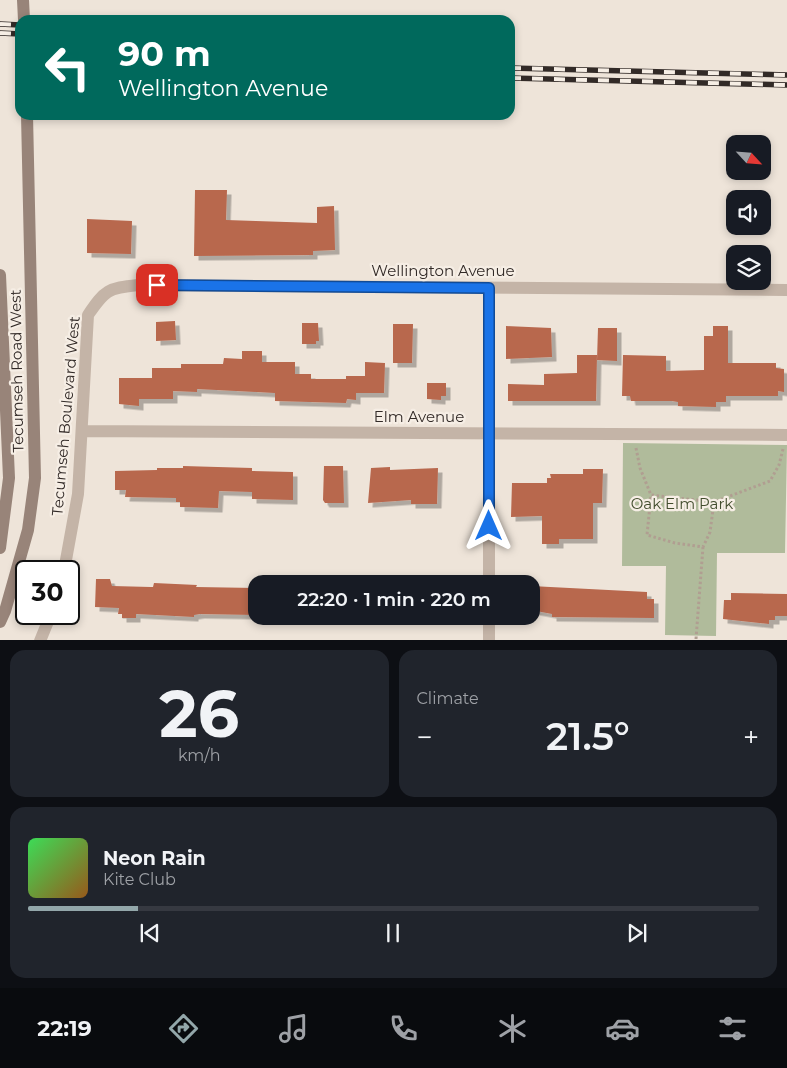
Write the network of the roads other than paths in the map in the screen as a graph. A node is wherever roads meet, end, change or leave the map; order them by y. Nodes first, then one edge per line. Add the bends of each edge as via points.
1 (23, 0) edge
2 (24, 15) edge
3 (27, 120) edge
4 (0, 275) edge
5 (489, 288) junction
6 (787, 290) edge
7 (100, 296) joint
8 (82, 431) junction
9 (489, 433) junction
10 (787, 436) edge
11 (0, 548) edge
12 (66, 560) edge
13 (489, 575) edge
14 (0, 622) edge
15 (46, 625) edge
16 (489, 625) edge
17 (40, 640) edge
18 (489, 640) edge

1 - 2 main road
3 - 14 main road, Tecumseh Road West via 35,478 28,530
4 - 11 main road, Tecumseh Road West via 8,478
5 - 6 street, Wellington Avenue
5 - 7 street, Wellington Avenue via 138,284 113,288
5 - 9 street
7 - 8 street, Tecumseh Boulevard West via 88,315
8 - 9 street, Elm Avenue
8 - 12 street, Tecumseh Boulevard West via 78,494
9 - 10 street, Elm Avenue
9 - 13 street
15 - 17 street
16 - 18 street

